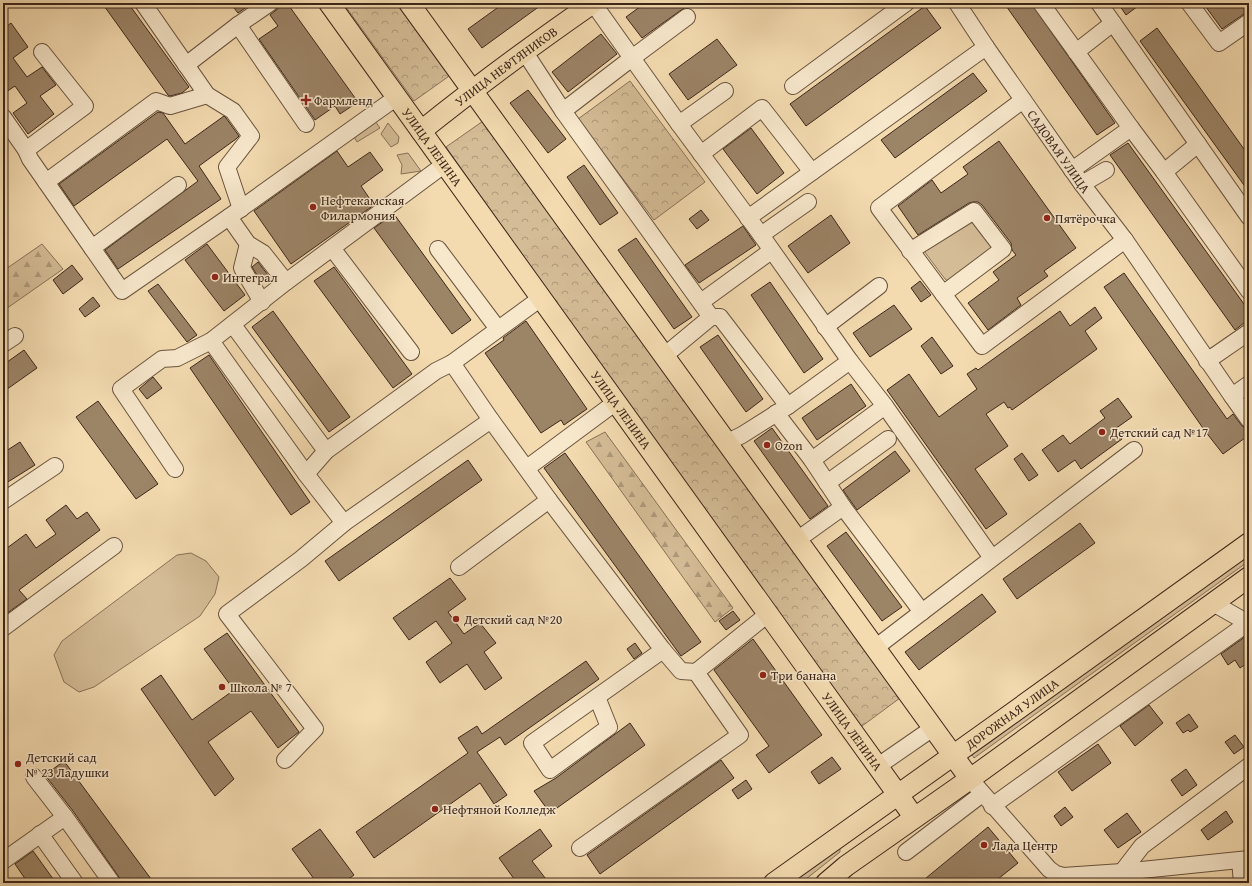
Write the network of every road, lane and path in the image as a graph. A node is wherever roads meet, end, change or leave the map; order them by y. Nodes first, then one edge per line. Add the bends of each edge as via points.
1 (143, 3) edge
2 (270, 3) edge
3 (330, 3) edge
4 (409, 3) edge
5 (593, 3) edge
6 (906, 3) edge
7 (957, 3) edge
8 (1041, 3) edge
9 (1099, 3) edge
10 (1190, 3) edge
11 (687, 17) dead end
12 (1249, 22) edge
13 (1113, 23) junction
14 (238, 25) junction
15 (986, 47) junction
16 (42, 52) dead end
17 (524, 52) junction
18 (1076, 52) junction
19 (632, 58) junction
20 (186, 65) junction
21 (793, 86) dead end
22 (472, 90) junction
23 (725, 91) dead end
24 (207, 95) junction
25 (397, 97) junction
26 (1023, 100) junction
27 (564, 111) junction
28 (3, 117) edge
29 (306, 124) dead end
30 (679, 124) junction
31 (1131, 128) junction
32 (421, 131) junction
33 (1198, 144) junction
34 (26, 150) junction
35 (701, 154) junction
36 (445, 164) junction
37 (1072, 170) junction
38 (1106, 170) dead end
39 (812, 172) junction
40 (1164, 172) junction
41 (46, 182) junction
42 (1082, 184) junction
43 (178, 185) dead end
44 (808, 202) dead end
45 (235, 213) junction
46 (1249, 217) edge
47 (748, 218) junction
48 (761, 235) junction
49 (1125, 240) junction
50 (248, 244) junction
51 (92, 248) junction
52 (332, 248) junction
53 (438, 249) dead end
54 (771, 251) junction
55 (910, 251) junction
56 (286, 282) junction
57 (879, 286) dead end
58 (1249, 292) edge
59 (943, 294) junction
60 (541, 298) junction
61 (262, 302) junction
62 (701, 302) junction
63 (711, 317) junction
64 (232, 325) junction
65 (825, 326) junction
66 (498, 329) junction
67 (1249, 332) edge
68 (212, 341) junction
69 (411, 352) dead end
70 (664, 356) junction
71 (850, 361) junction
72 (1207, 361) junction
73 (452, 363) junction
74 (1249, 384) edge
75 (1232, 396) junction
76 (616, 402) junction
77 (885, 406) junction
78 (782, 410) junction
79 (491, 420) junction
80 (1249, 420) edge
81 (888, 439) dead end
82 (726, 443) junction
83 (1134, 450) dead end
84 (326, 451) junction
85 (812, 460) junction
86 (55, 466) dead end
87 (527, 468) junction
88 (175, 469) dead end
89 (306, 474) junction
90 (827, 483) junction
91 (549, 500) junction
92 (3, 501) edge
93 (843, 507) junction
94 (344, 523) junction
95 (797, 540) junction
96 (1249, 543) edge
97 (114, 546) dead end
98 (992, 558) junction
99 (459, 567) dead end
100 (1249, 577) edge
101 (1213, 602) junction
102 (922, 612) junction
103 (768, 614) junction
104 (1249, 623) edge
105 (3, 628) edge
106 (875, 648) junction
107 (663, 650) junction
108 (696, 672) junction
109 (597, 697) junction
110 (933, 728) junction
111 (952, 755) junction
112 (285, 760) dead end
113 (878, 766) junction
114 (1249, 766) edge
115 (34, 777) dead end
116 (981, 793) junction
117 (898, 795) junction
118 (65, 817) junction
119 (914, 817) junction
120 (40, 834) junction
121 (835, 840) junction
122 (580, 848) dead end
123 (906, 852) dead end
124 (1244, 859) edge
125 (3, 862) edge
126 (846, 866) junction
127 (1126, 878) edge
128 (1058, 879) edge
129 (75, 883) edge
130 (112, 883) edge
131 (774, 883) edge
132 (826, 883) edge
133 (1242, 883) edge

1 - 20 street
2 - 14 street
3 - 25 main road, УЛИЦА ЛЕНИНА
4 - 22 main road
5 - 17 main road, УЛИЦА НЕФТЯНИКОВ
5 - 19 street
6 - 21 street
7 - 15 street, САДОВАЯ УЛИЦА
8 - 18 street
9 - 13 street
10 - 12 street via 1218,43
11 - 19 street
13 - 18 street
13 - 33 street
14 - 20 street
14 - 29 street
15 - 26 street, САДОВАЯ УЛИЦА
15 - 39 street
16 - 34 street via 85,106
17 - 22 main road, УЛИЦА НЕФТЯНИКОВ
17 - 27 street
18 - 31 street
19 - 27 street
19 - 30 street
20 - 24 street
22 - 32 main road, УЛИЦА НЕФТЯНИКОВ
22 - 70 main road
23 - 30 street
24 - 41 street via 170,106 156,101
24 - 45 street via 233,111 251,136 227,167
25 - 32 main road, УЛИЦА ЛЕНИНА
25 - 45 street
26 - 37 street, САДОВАЯ УЛИЦА
26 - 55 street via 879,208
27 - 62 street
28 - 34 street
30 - 35 street
31 - 37 street
31 - 40 street
32 - 36 main road, УЛИЦА ЛЕНИНА
33 - 40 street
33 - 46 street
34 - 41 street
35 - 39 street via 762,108
35 - 47 street
36 - 52 street
36 - 60 main road, УЛИЦА ЛЕНИНА
37 - 42 street, САДОВАЯ УЛИЦА
38 - 42 street
39 - 47 street
40 - 58 street
41 - 51 street
42 - 49 street, САДОВАЯ УЛИЦА
43 - 51 street
44 - 48 street
45 - 50 street
45 - 51 street via 122,290
47 - 48 street
48 - 54 street
49 - 59 street via 982,346
49 - 72 street, САДОВАЯ УЛИЦА
50 - 56 street via 263,253
50 - 61 street via 242,268
52 - 56 street
52 - 69 street
53 - 66 street
54 - 62 street
54 - 65 street
55 - 59 street
55 - 59 street via 974,211 1003,249
56 - 61 street
57 - 65 street
60 - 66 street
60 - 76 main road, УЛИЦА ЛЕНИНА
61 - 64 street
62 - 63 street
63 - 70 street
63 - 78 street via 720,317
64 - 68 street
64 - 84 street
65 - 71 street
66 - 73 street
67 - 72 street
68 - 88 street via 177,358 162,359 121,389
68 - 89 street
70 - 82 main road
71 - 77 street
71 - 78 street
72 - 75 street, САДОВАЯ УЛИЦА
73 - 79 street
73 - 84 street via 436,371
74 - 75 street
75 - 80 street, САДОВАЯ УЛИЦА
76 - 87 street
76 - 103 main road, УЛИЦА ЛЕНИНА
77 - 85 street
77 - 98 street
78 - 82 street
78 - 85 street
79 - 87 street
79 - 94 street
81 - 90 street
82 - 95 main road
83 - 98 street
84 - 89 street
85 - 90 street
86 - 92 street
87 - 91 street
89 - 94 street
90 - 93 street
91 - 99 street
91 - 107 street
93 - 95 street
93 - 102 street
94 - 112 street via 301,559 227,614 316,729
95 - 106 main road
96 - 111 main road, ДОРОЖНАЯ УЛИЦА
97 - 105 street
98 - 102 street
100 - 101 main road
101 - 104 street
101 - 116 main road
102 - 106 street
103 - 108 street
103 - 113 main road, УЛИЦА ЛЕНИНА
104 - 116 street
106 - 110 main road
107 - 108 street via 681,671
107 - 109 street
108 - 122 street via 740,735
109 - 109 street via 532,743 550,770 609,728
110 - 111 main road
110 - 113 street
111 - 116 main road
111 - 117 main road, ДОРОЖНАЯ УЛИЦА
113 - 117 main road, УЛИЦА ЛЕНИНА
114 - 127 street via 1142,846
115 - 118 street
116 - 119 main road
116 - 123 street
116 - 128 street
117 - 119 main road, УЛИЦА ЛЕНИНА
117 - 121 main road, ДОРОЖНАЯ УЛИЦА
118 - 120 street
118 - 130 street
119 - 126 main road
120 - 125 street
120 - 129 street
121 - 126 main road via 843,841 851,847 852,854
121 - 131 main road, ДОРОЖНАЯ УЛИЦА
124 - 127 street
124 - 133 street
126 - 132 main road
127 - 128 street

